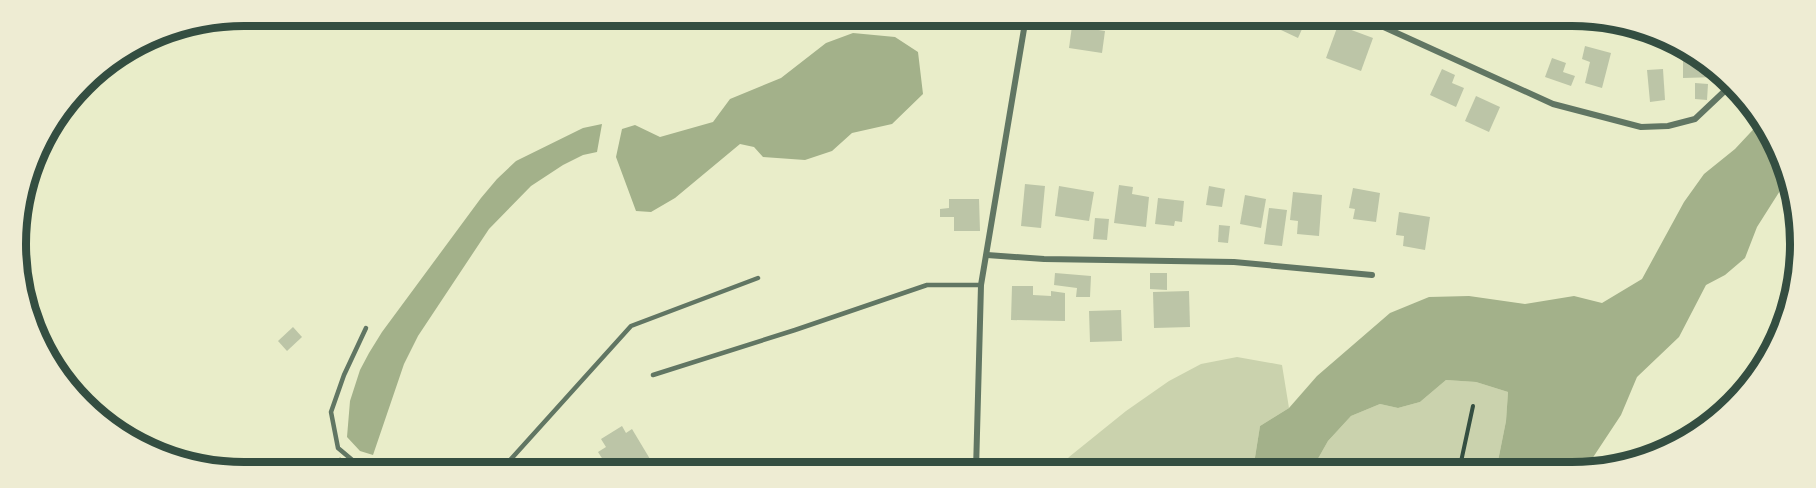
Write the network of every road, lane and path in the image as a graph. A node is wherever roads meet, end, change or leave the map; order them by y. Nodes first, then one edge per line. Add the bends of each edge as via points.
1 (1025, 26) edge
2 (1381, 26) edge
3 (1727, 89) edge
4 (987, 255) junction
5 (1372, 275) dead end
6 (758, 278) dead end
7 (981, 285) junction
8 (366, 328) dead end
9 (653, 375) dead end
10 (1473, 406) dead end
11 (355, 462) edge
12 (508, 462) edge
13 (976, 462) edge
14 (1460, 462) edge

1 - 4 street
2 - 3 street via 1553,104 1641,127 1695,119
4 - 5 street via 1234,262
4 - 7 street
6 - 12 lane via 631,326
7 - 9 lane via 927,285
7 - 13 street
8 - 11 lane via 331,412 338,448
10 - 14 path

